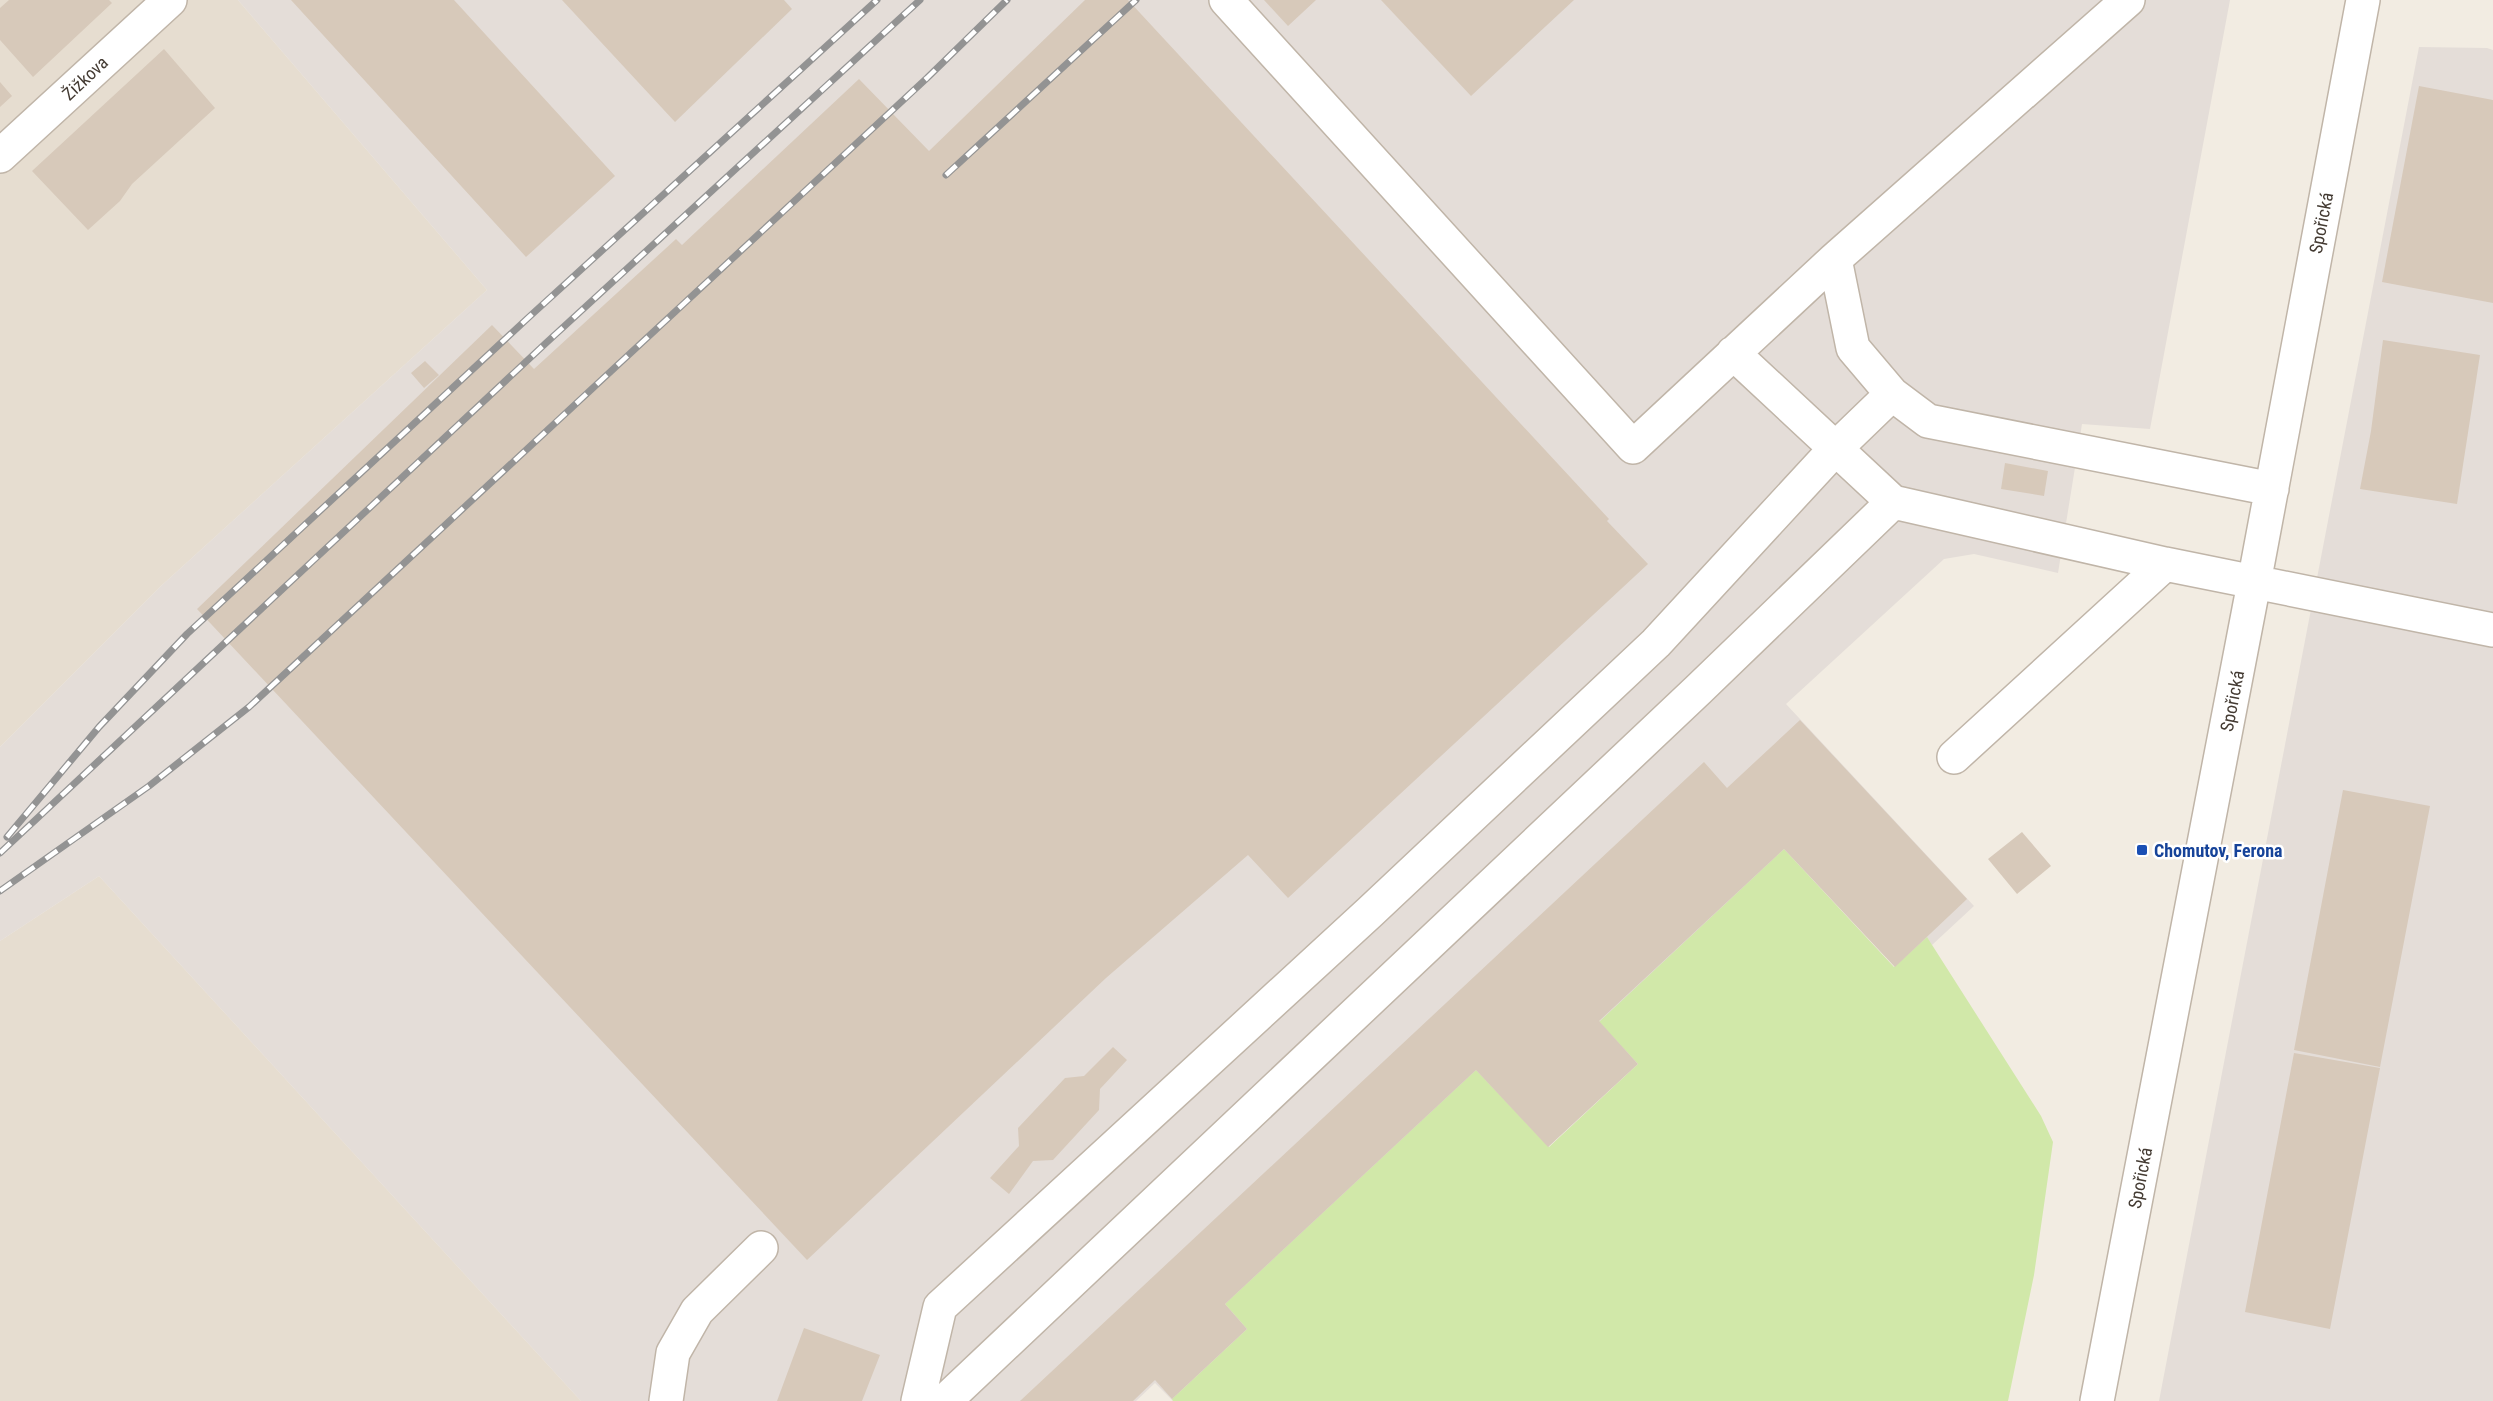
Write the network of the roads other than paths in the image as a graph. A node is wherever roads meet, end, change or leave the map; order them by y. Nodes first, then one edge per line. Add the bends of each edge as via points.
1 (170, 0) edge
2 (1226, 0) edge
3 (2128, 0) edge
4 (2363, 0) edge
5 (0, 156) edge
6 (1835, 259) junction
7 (1733, 353) junction
8 (1892, 394) junction
9 (1836, 448) junction
10 (2272, 489) junction
11 (1893, 502) junction
12 (2165, 564) junction
13 (2254, 583) junction
14 (2493, 630) edge
15 (1954, 757) dead end
16 (761, 1248) dead end
17 (666, 1401) edge
18 (918, 1401) edge
19 (945, 1401) edge
20 (2097, 1401) edge

1 - 5 street, Žižkova
2 - 7 street via 1633,447
3 - 6 street
4 - 10 street, Spořická
6 - 7 street
6 - 8 street via 1853,348
7 - 9 street
8 - 9 street
8 - 10 street via 1928,421
9 - 11 street
9 - 18 street via 1656,643 940,1307
10 - 13 street, Spořická
11 - 12 street
11 - 19 street
12 - 13 street
12 - 15 street
13 - 14 street
13 - 20 street, Spořická
16 - 17 street via 697,1311 672,1353

